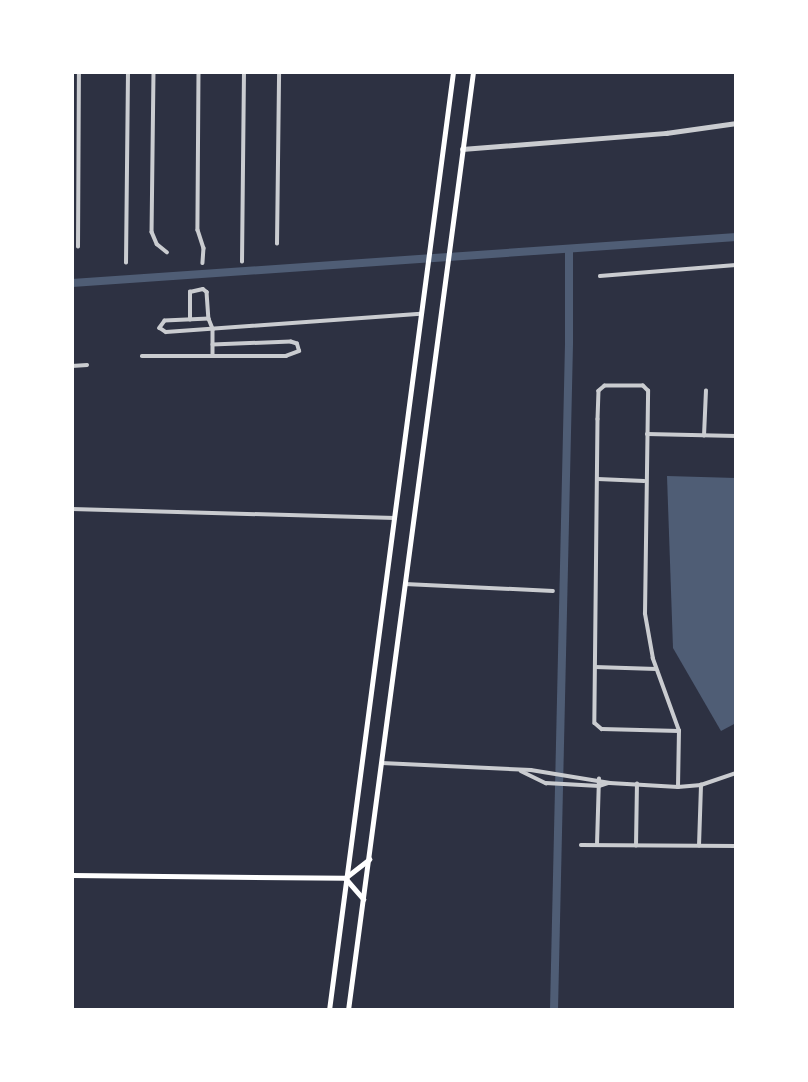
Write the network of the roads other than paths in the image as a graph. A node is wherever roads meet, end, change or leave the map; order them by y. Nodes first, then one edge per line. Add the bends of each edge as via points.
1 (79, 72) edge
2 (128, 72) edge
3 (154, 72) edge
4 (200, 72) edge
5 (244, 72) edge
6 (279, 72) edge
7 (453, 72) edge
8 (473, 72) edge
9 (736, 123) edge
10 (461, 149) junction
11 (277, 244) dead end
12 (78, 247) dead end
13 (167, 251) dead end
14 (203, 262) dead end
15 (242, 262) dead end
16 (126, 263) dead end
17 (736, 265) edge
18 (600, 276) dead end
19 (420, 314) junction
20 (209, 319) junction
21 (190, 320) junction
22 (213, 328) junction
23 (213, 345) junction
24 (142, 356) dead end
25 (213, 356) junction
26 (87, 365) dead end
27 (72, 366) edge
28 (706, 391) dead end
29 (647, 434) junction
30 (704, 436) junction
31 (736, 436) edge
32 (598, 479) junction
33 (645, 481) junction
34 (72, 509) edge
35 (395, 518) junction
36 (405, 584) junction
37 (553, 591) dead end
38 (595, 667) junction
39 (657, 669) junction
40 (679, 731) junction
41 (381, 763) junction
42 (518, 769) junction
43 (736, 772) edge
44 (599, 779) junction
45 (610, 783) junction
46 (637, 784) junction
47 (701, 785) junction
48 (599, 786) junction
49 (678, 787) junction
50 (581, 845) dead end
51 (597, 845) junction
52 (636, 846) junction
53 (699, 846) junction
54 (736, 846) edge
55 (369, 859) junction
56 (72, 875) edge
57 (345, 878) junction
58 (363, 900) junction
59 (329, 1010) edge
60 (348, 1010) edge

1 - 12 street
2 - 16 street
3 - 13 street via 152,232
4 - 14 street via 198,230
5 - 15 street
6 - 11 street
7 - 19 main road
8 - 10 main road
9 - 10 street
10 - 36 main road
17 - 18 street
19 - 22 street
19 - 35 main road
20 - 21 street
20 - 21 street via 207,292 195,289 190,295
20 - 22 street
21 - 22 street via 165,321 161,330
22 - 23 street
23 - 25 street
23 - 25 street via 291,342 299,352 294,356
24 - 25 street
26 - 27 street
28 - 30 street
29 - 30 street
29 - 32 street via 646,387 601,388
29 - 33 street
30 - 31 street
32 - 33 street
32 - 38 street
33 - 39 street via 644,603
34 - 35 street
35 - 57 main road
36 - 37 street
36 - 41 main road
38 - 39 street
38 - 40 street via 595,723 599,729
39 - 40 street
40 - 49 street
41 - 42 street
41 - 55 main road
42 - 44 street
42 - 48 street via 546,783
43 - 47 street
44 - 45 street
44 - 48 street
45 - 46 street
45 - 48 street
46 - 49 street
46 - 52 street
47 - 49 street
47 - 53 street
48 - 51 street
50 - 51 street
51 - 52 street
52 - 53 street
53 - 54 street
55 - 57 main road
55 - 58 main road
56 - 57 main road
57 - 58 main road
57 - 59 main road
58 - 60 main road

